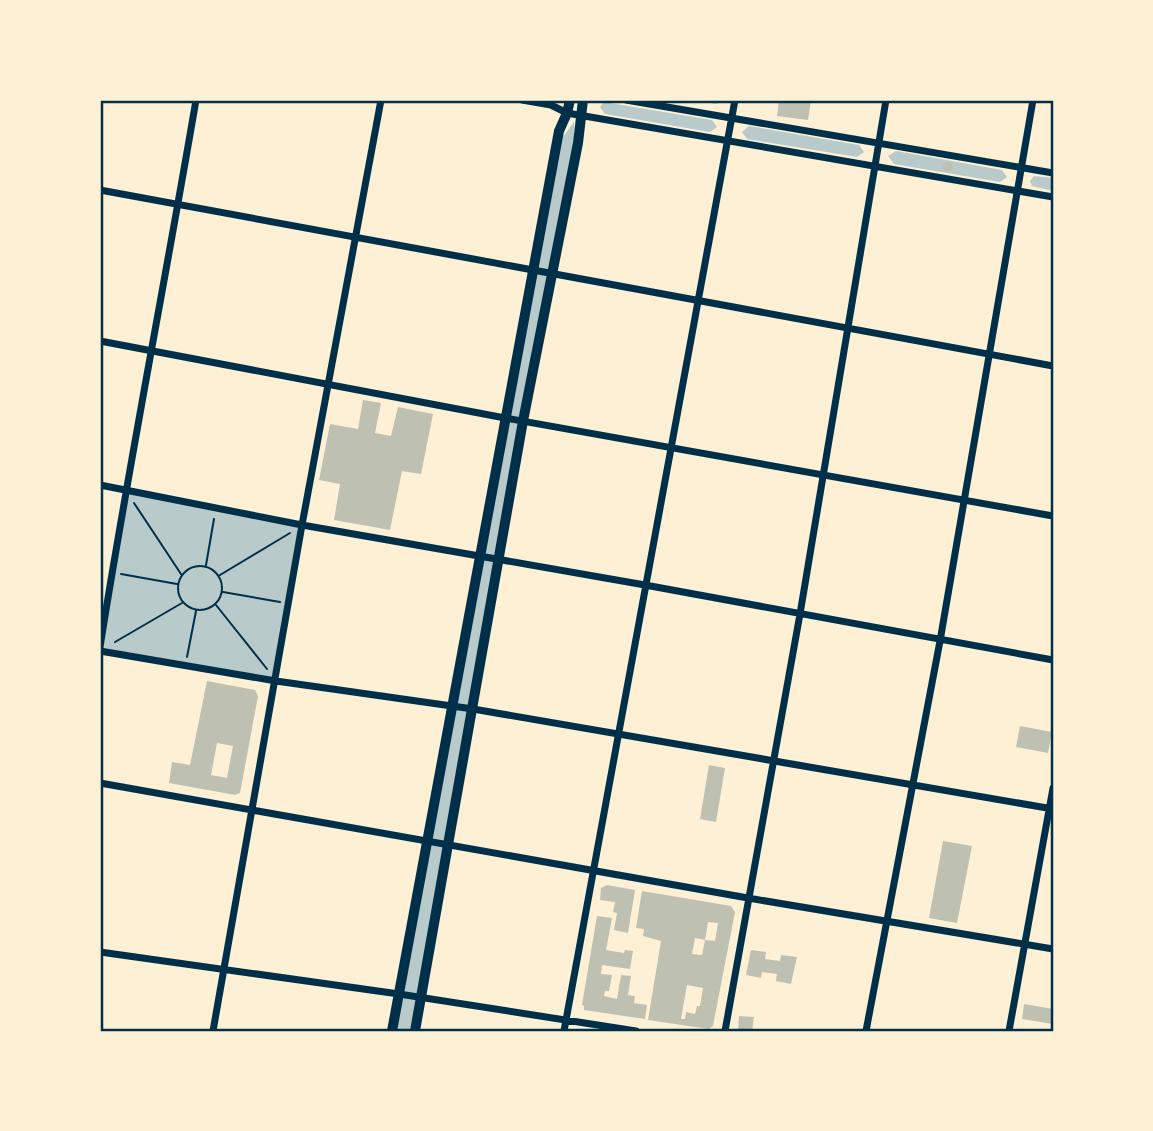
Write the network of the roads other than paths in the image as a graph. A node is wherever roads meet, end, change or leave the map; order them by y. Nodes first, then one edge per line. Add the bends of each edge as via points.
1 (196, 100) edge
2 (381, 100) edge
3 (522, 100) edge
4 (570, 100) edge
5 (583, 100) edge
6 (626, 100) edge
7 (735, 100) edge
8 (886, 100) edge
9 (1033, 100) edge
10 (567, 113) junction
11 (580, 115) junction
12 (732, 118) junction
13 (728, 141) junction
14 (878, 143) junction
15 (874, 166) junction
16 (1020, 167) junction
17 (1053, 173) edge
18 (100, 190) edge
19 (1016, 190) junction
20 (1053, 197) edge
21 (178, 205) junction
22 (354, 236) junction
23 (533, 270) junction
24 (552, 274) junction
25 (699, 301) junction
26 (849, 329) junction
27 (100, 341) edge
28 (153, 350) junction
29 (990, 355) junction
30 (1053, 366) edge
31 (329, 385) junction
32 (505, 418) junction
33 (523, 421) junction
34 (671, 446) junction
35 (823, 473) junction
36 (100, 485) edge
37 (125, 490) junction
38 (963, 499) junction
39 (1053, 516) edge
40 (302, 526) junction
41 (479, 557) junction
42 (500, 561) junction
43 (645, 585) junction
44 (800, 614) junction
45 (940, 641) junction
46 (100, 649) edge
47 (1053, 660) edge
48 (276, 681) junction
49 (452, 706) junction
50 (473, 709) junction
51 (617, 735) junction
52 (773, 760) junction
53 (100, 783) edge
54 (912, 785) junction
55 (1053, 788) edge
56 (1051, 808) edge
57 (253, 811) junction
58 (427, 841) junction
59 (448, 845) junction
60 (593, 870) junction
61 (748, 898) junction
62 (886, 920) junction
63 (1024, 944) junction
64 (1053, 949) edge
65 (100, 952) edge
66 (225, 971) junction
67 (399, 994) junction
68 (422, 998) junction
69 (565, 1021) junction
70 (213, 1031) edge
71 (392, 1031) edge
72 (415, 1031) edge
73 (564, 1031) edge
74 (635, 1031) edge
75 (725, 1031) edge
76 (866, 1031) edge
77 (1009, 1031) edge

1 - 21 street
2 - 22 street
3 - 10 street
4 - 10 main road
5 - 11 main road
6 - 12 street
7 - 12 street
8 - 14 street
9 - 16 street
10 - 11 street
10 - 23 main road via 559,131
11 - 13 street
11 - 24 main road
12 - 13 street
12 - 14 street
13 - 15 street
13 - 25 street
14 - 15 street
14 - 16 street
15 - 19 street
15 - 26 street
16 - 17 street
16 - 19 street
18 - 21 street
19 - 20 street
19 - 29 street
21 - 22 street
21 - 28 street
22 - 23 street
22 - 31 street
23 - 24 street
23 - 32 main road
24 - 25 street
24 - 33 main road
25 - 26 street
25 - 34 street
26 - 29 street
26 - 35 street
27 - 28 street
28 - 31 street
28 - 37 street
29 - 30 street
29 - 38 street
31 - 32 street
31 - 40 street
32 - 33 street
32 - 41 main road
33 - 34 street
33 - 42 main road
34 - 35 street
34 - 43 street
35 - 38 street
35 - 44 street
36 - 37 street
37 - 40 street
37 - 46 street
38 - 39 street
38 - 45 street
40 - 41 street
40 - 48 street
41 - 42 street
41 - 49 main road
42 - 43 street
42 - 50 main road
43 - 44 street
43 - 51 street
44 - 45 street
44 - 52 street
45 - 47 street
45 - 54 street
46 - 48 street
48 - 49 street
48 - 57 street
49 - 50 street
49 - 58 main road
50 - 51 street
50 - 59 main road
51 - 52 street
51 - 60 street
52 - 54 street
52 - 61 street
53 - 57 street
54 - 56 street
54 - 62 street
55 - 56 street
56 - 63 street
57 - 58 street
57 - 66 street
58 - 59 street
58 - 67 main road
59 - 60 street
59 - 68 main road
60 - 61 street
60 - 69 street
61 - 62 street
61 - 75 street
62 - 63 street
62 - 76 street
63 - 64 street
63 - 77 street
65 - 66 street
66 - 67 street
66 - 70 street
67 - 68 street
67 - 71 main road
68 - 69 street
68 - 72 main road
69 - 73 street
69 - 74 street

